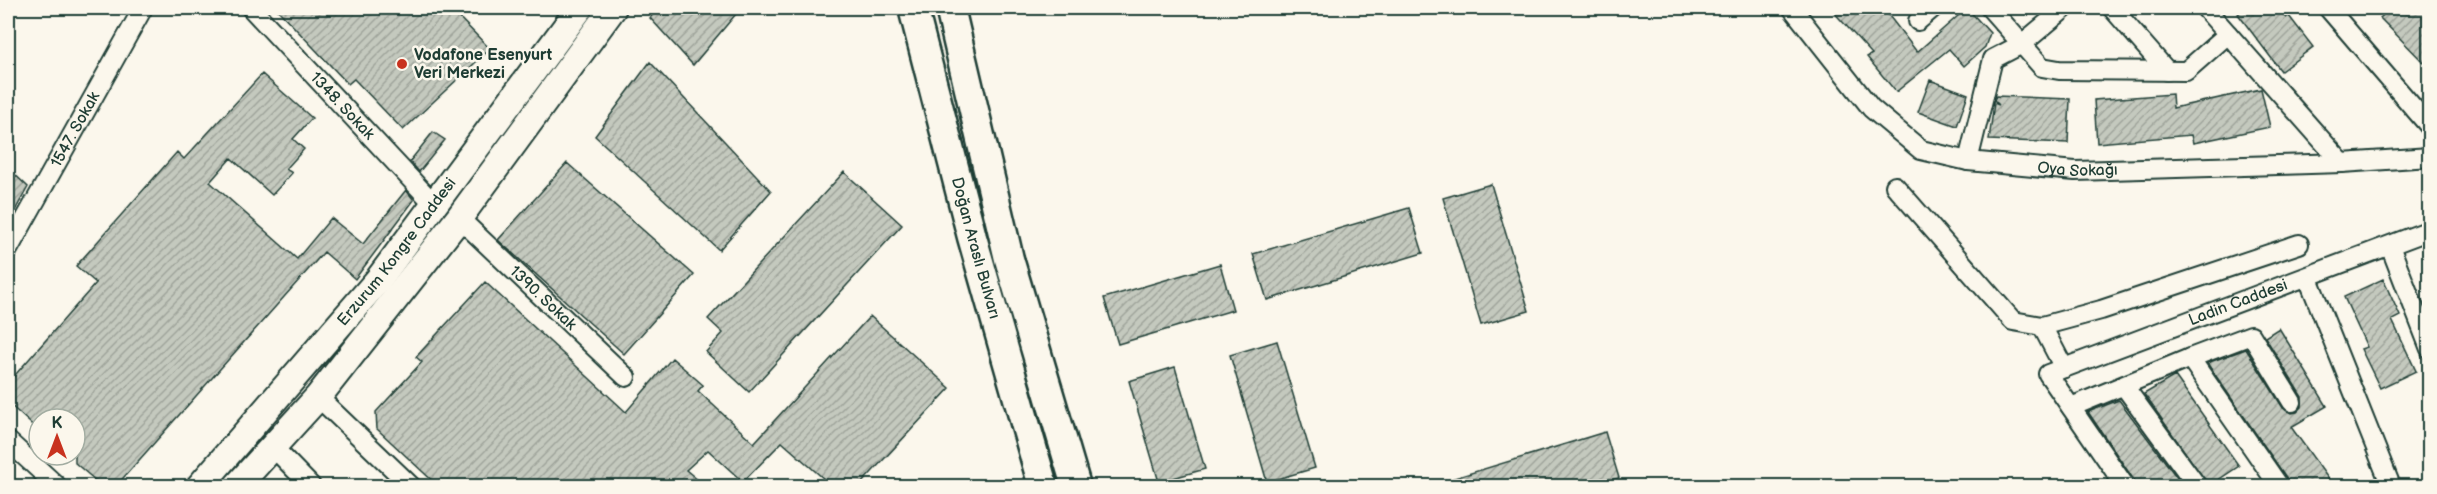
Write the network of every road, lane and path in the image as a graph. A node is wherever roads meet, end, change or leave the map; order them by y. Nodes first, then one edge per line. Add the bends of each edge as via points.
1 (143, 8) edge
2 (251, 8) edge
3 (580, 8) edge
4 (612, 8) edge
5 (913, 8) edge
6 (950, 8) edge
7 (1792, 8) edge
8 (1990, 8) edge
9 (2065, 8) edge
10 (2112, 8) edge
11 (2205, 8) edge
12 (2328, 8) edge
13 (2228, 34) junction
14 (2022, 44) junction
15 (2167, 71) junction
16 (2430, 127) edge
17 (2430, 157) edge
18 (1968, 161) junction
19 (2342, 163) junction
20 (1895, 186) dead end
21 (434, 204) junction
22 (459, 218) junction
23 (2430, 230) edge
24 (2299, 244) dead end
25 (2390, 246) junction
26 (8, 250) edge
27 (2308, 278) junction
28 (2042, 326) junction
29 (2430, 349) edge
30 (2190, 358) junction
31 (2056, 371) junction
32 (626, 377) dead end
33 (2124, 386) junction
34 (318, 397) junction
35 (2292, 402) dead end
36 (2071, 407) junction
37 (8, 441) edge
38 (273, 447) junction
39 (57, 486) edge
40 (200, 486) edge
41 (237, 486) edge
42 (311, 486) edge
43 (411, 486) edge
44 (1043, 486) edge
45 (1076, 486) edge
46 (2125, 486) edge
47 (2197, 486) edge
48 (2279, 486) edge
49 (2391, 486) edge

1 - 26 street, 1547. Sokak
2 - 21 street, 1348. Sokak
3 - 21 main road, Erzurum Kongre Caddesi
4 - 22 main road, Erzurum Kongre Caddesi
5 - 44 main road, Doğan Araslı Bulvarı via 972,237
6 - 45 main road, Doğan Araslı Bulvarı via 1009,258
7 - 18 street, Oya Sokağı via 1871,108 1921,150
8 - 14 street
9 - 14 street
10 - 15 street
11 - 13 street
12 - 16 street
13 - 15 street via 2186,71
13 - 19 street
14 - 15 street via 2042,67
14 - 18 street via 1993,59
17 - 19 street, Oya Sokağı
18 - 19 street, Oya Sokağı via 2075,171
20 - 28 street via 2013,321
21 - 40 main road, Erzurum Kongre Caddesi via 378,280
22 - 32 street, 1390. Sokak
22 - 34 main road, Erzurum Kongre Caddesi
23 - 25 street, Ladin Caddesi
24 - 28 street
25 - 27 street, Ladin Caddesi
25 - 29 street
27 - 31 street, Ladin Caddesi
27 - 49 street
28 - 31 street
30 - 33 street
30 - 35 street via 2251,335
30 - 48 street
31 - 36 street
33 - 36 street
33 - 47 street
34 - 38 main road, Erzurum Kongre Caddesi
34 - 43 street
36 - 46 street
37 - 39 street
38 - 41 main road, Erzurum Kongre Caddesi
38 - 42 street

